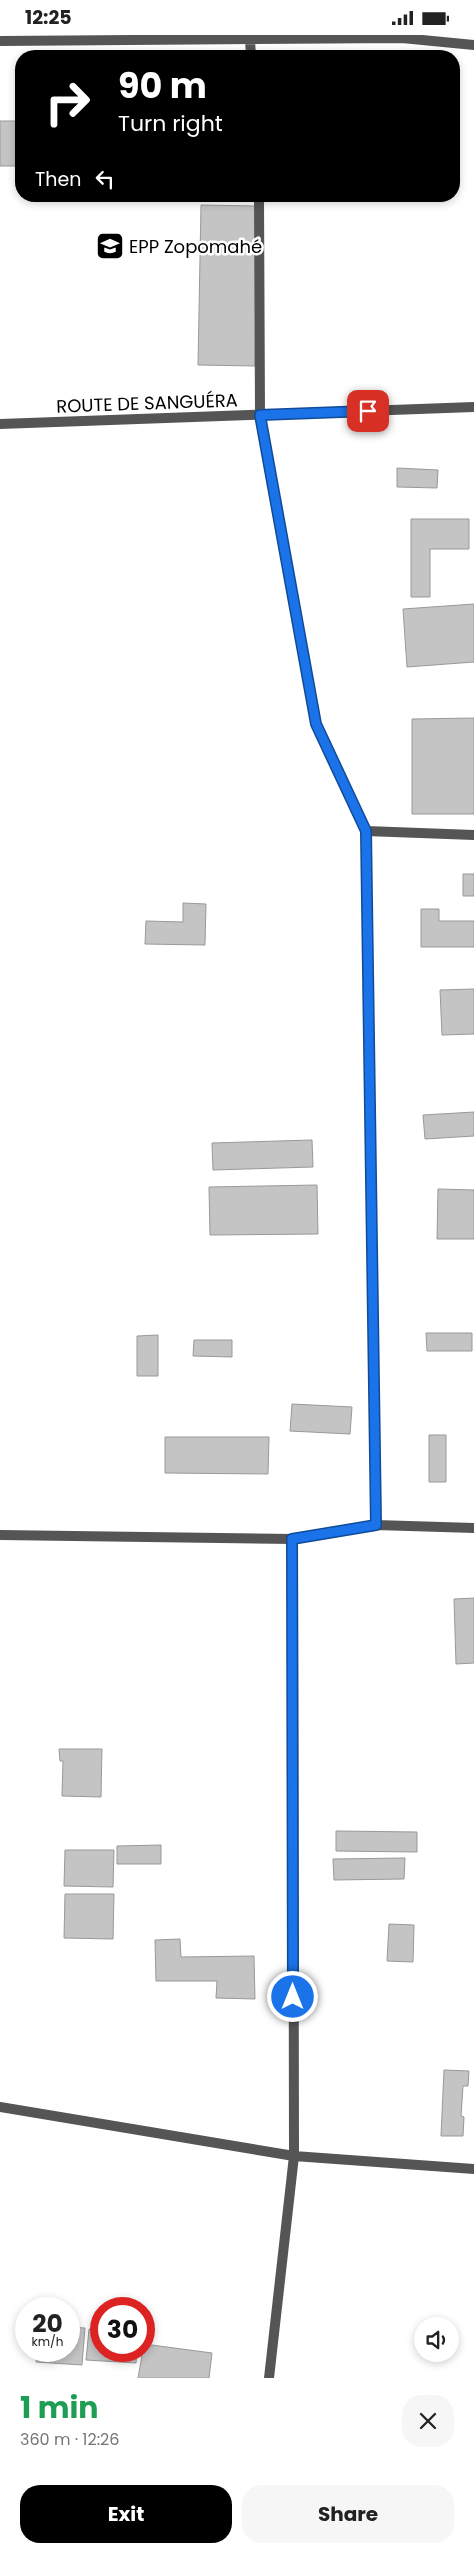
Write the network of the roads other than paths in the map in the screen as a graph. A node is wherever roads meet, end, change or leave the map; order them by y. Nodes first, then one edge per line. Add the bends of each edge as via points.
1 (250, 40) junction
2 (0, 41) edge
3 (474, 45) edge
4 (251, 50) edge
5 (259, 202) edge
6 (474, 407) edge
7 (260, 415) junction
8 (0, 424) edge
9 (366, 831) junction
10 (474, 835) edge
11 (376, 1525) junction
12 (474, 1528) edge
13 (0, 1535) edge
14 (292, 1539) junction
15 (0, 2107) edge
16 (294, 2156) junction
17 (474, 2169) edge
18 (269, 2378) edge

1 - 2 street
1 - 3 street via 402,38
1 - 4 street
5 - 7 street
6 - 7 street, ROUTE DE SANGUÉRA
7 - 8 street, ROUTE DE SANGUÉRA
7 - 9 street via 316,724
9 - 10 street
9 - 11 street
11 - 12 street
11 - 14 street
13 - 14 street
14 - 16 street
15 - 16 street
16 - 17 street
16 - 18 street

